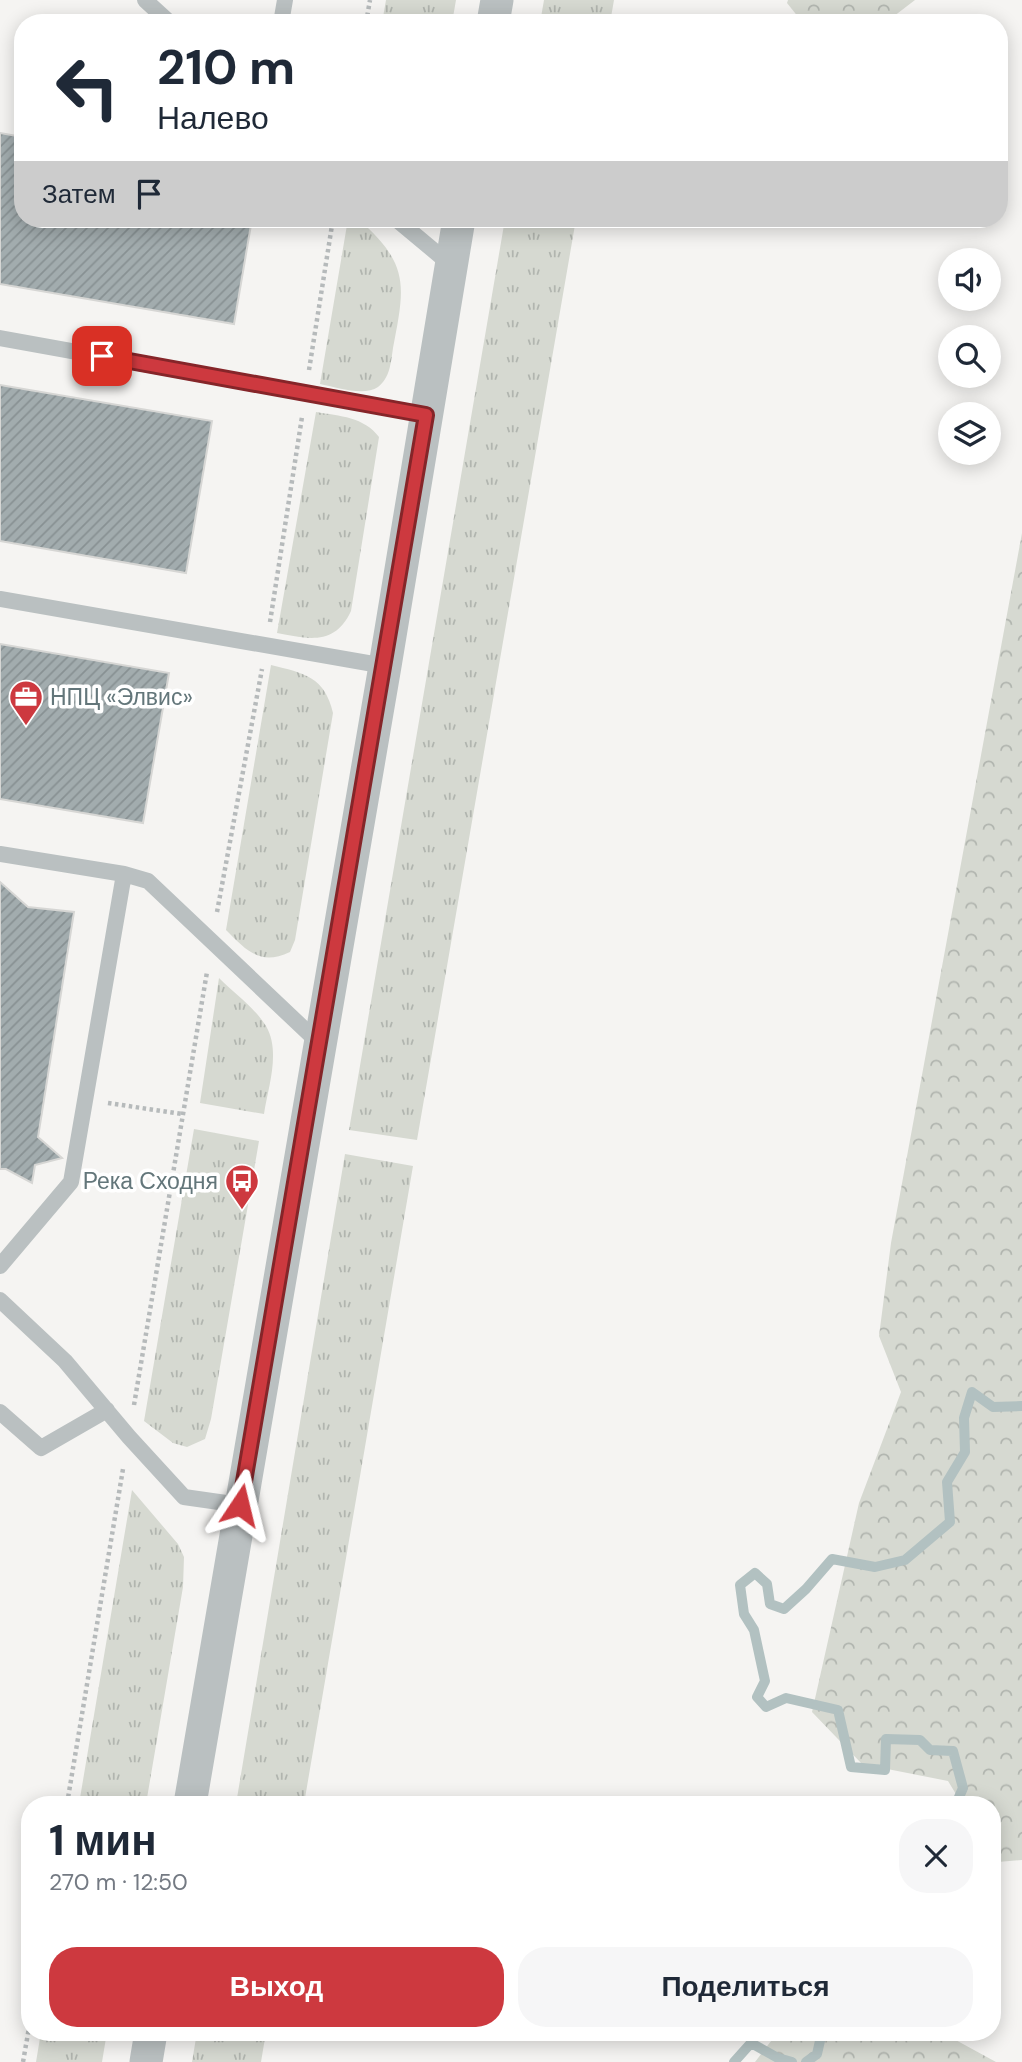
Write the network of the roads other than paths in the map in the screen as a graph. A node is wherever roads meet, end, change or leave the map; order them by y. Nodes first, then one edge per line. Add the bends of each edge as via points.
1 (145, 0) edge
2 (160, 14) edge
3 (407, 228) edge
4 (457, 228) edge
5 (451, 265) junction
6 (0, 338) edge
7 (426, 415) junction
8 (0, 599) edge
9 (385, 666) junction
10 (0, 854) edge
11 (124, 874) junction
12 (320, 1044) junction
13 (0, 1266) edge
14 (0, 1300) edge
15 (107, 1410) junction
16 (0, 1412) edge
17 (240, 1505) junction
18 (191, 1796) edge
19 (150, 2041) edge
20 (146, 2062) edge

1 - 2 lane
3 - 5 lane
4 - 5 street
5 - 7 street
6 - 7 lane
7 - 9 street
8 - 9 lane
9 - 12 street
10 - 11 lane
11 - 12 lane via 148,881
11 - 13 lane via 71,1182
12 - 17 street
14 - 15 lane via 65,1361
15 - 16 lane via 41,1448
15 - 17 lane via 184,1497
17 - 18 street
19 - 20 street

